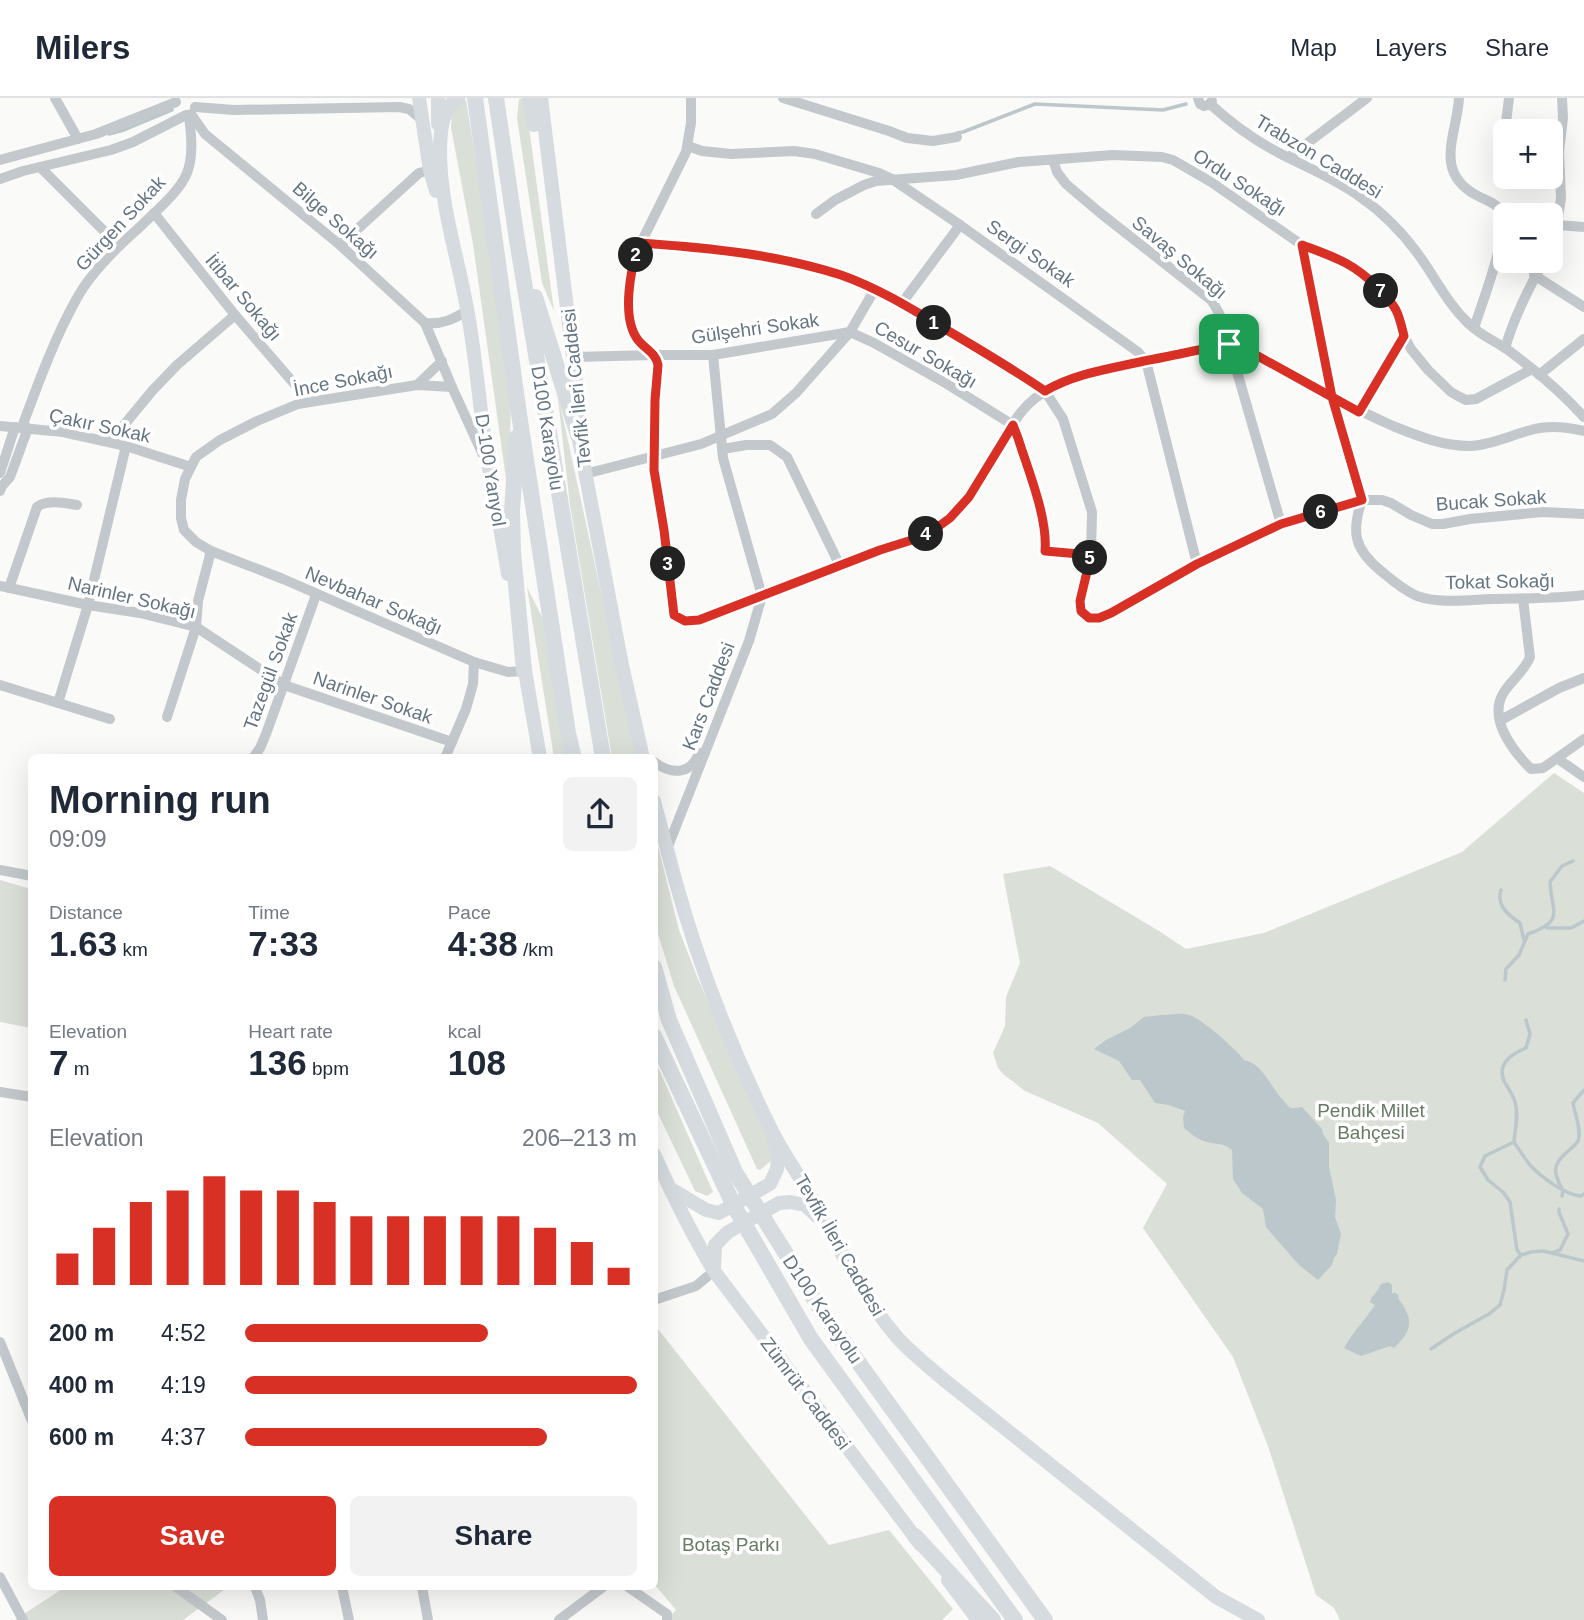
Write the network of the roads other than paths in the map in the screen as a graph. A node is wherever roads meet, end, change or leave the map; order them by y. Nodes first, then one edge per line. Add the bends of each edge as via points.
1 (55, 98) edge
2 (419, 98) edge
3 (438, 98) edge
4 (458, 98) edge
5 (475, 98) edge
6 (496, 98) edge
7 (528, 98) edge
8 (541, 98) edge
9 (691, 98) edge
10 (783, 98) edge
11 (1198, 98) edge
12 (1367, 98) edge
13 (1459, 98) edge
14 (1509, 98) edge
15 (1562, 98) edge
16 (178, 100) edge
17 (1211, 101) edge
18 (191, 110) edge
19 (421, 119) junction
20 (1507, 119) edge
21 (1563, 119) edge
22 (957, 137) dead end
23 (78, 139) junction
24 (688, 146) junction
25 (440, 149) junction
26 (1289, 157) junction
27 (0, 160) edge
28 (1053, 160) junction
29 (40, 167) junction
30 (430, 170) junction
31 (0, 179) edge
32 (892, 179) junction
33 (153, 213) junction
34 (816, 214) dead end
35 (960, 225) junction
36 (1563, 225) edge
37 (1584, 227) edge
38 (517, 240) junction
39 (641, 243) junction
40 (340, 244) junction
41 (1302, 245) junction
42 (119, 246) junction
43 (460, 270) junction
44 (1534, 275) joint
45 (875, 289) junction
46 (902, 303) junction
47 (1584, 307) edge
48 (468, 310) junction
49 (235, 315) junction
50 (425, 323) junction
51 (1474, 328) junction
52 (850, 332) junction
53 (1404, 336) junction
54 (1584, 339) edge
55 (1229, 344) junction
56 (1506, 348) junction
57 (654, 355) junction
58 (713, 355) junction
59 (573, 357) junction
60 (1146, 361) junction
61 (442, 362) junction
62 (1536, 372) junction
63 (417, 385) junction
64 (452, 387) junction
65 (1045, 391) junction
66 (1332, 397) junction
67 (310, 402) junction
68 (1359, 412) junction
69 (519, 414) junction
70 (1584, 416) edge
71 (0, 426) edge
72 (21, 428) junction
73 (1010, 431) junction
74 (1584, 431) edge
75 (722, 434) junction
76 (578, 435) junction
77 (110, 442) junction
78 (126, 446) junction
79 (723, 449) junction
80 (654, 456) junction
81 (191, 467) junction
82 (489, 468) junction
83 (585, 474) junction
84 (0, 481) edge
85 (1362, 500) junction
86 (77, 505) dead end
87 (1584, 514) edge
88 (1281, 524) junction
89 (211, 551) junction
90 (1091, 555) junction
91 (1197, 564) junction
92 (840, 566) junction
93 (4, 587) edge
94 (316, 595) junction
95 (1584, 595) edge
96 (762, 596) junction
97 (1523, 599) junction
98 (88, 605) junction
99 (753, 621) junction
100 (196, 627) junction
101 (474, 662) junction
102 (524, 671) junction
103 (1584, 678) edge
104 (0, 685) edge
105 (284, 685) junction
106 (58, 704) junction
107 (167, 717) dead end
108 (110, 719) dead end
109 (1501, 720) junction
110 (1584, 739) edge
111 (452, 742) junction
112 (257, 754) edge
113 (447, 754) edge
114 (539, 754) edge
115 (573, 754) edge
116 (602, 754) edge
117 (645, 754) edge
118 (1558, 759) junction
119 (658, 764) edge
120 (1584, 777) edge
121 (658, 816) edge
122 (667, 849) junction
123 (0, 870) edge
124 (28, 875) edge
125 (658, 981) edge
126 (658, 1044) edge
127 (0, 1092) edge
128 (28, 1096) edge
129 (771, 1129) junction
130 (658, 1163) edge
131 (669, 1189) junction
132 (826, 1224) junction
133 (714, 1270) junction
134 (658, 1299) edge
135 (1, 1347) edge
136 (28, 1411) edge
137 (915, 1536) junction
138 (0, 1577) edge
139 (179, 1590) edge
140 (256, 1590) edge
141 (343, 1590) edge
142 (423, 1590) edge
143 (599, 1590) edge
144 (632, 1590) edge
145 (1216, 1597) junction
146 (209, 1616) edge
147 (23, 1620) edge
148 (222, 1620) edge
149 (263, 1620) edge
150 (349, 1620) edge
151 (428, 1620) edge
152 (559, 1620) edge
153 (667, 1620) edge
154 (978, 1620) edge
155 (993, 1620) edge
156 (1014, 1620) edge
157 (1045, 1620) edge
158 (1240, 1620) edge
159 (1258, 1620) edge

1 - 23 street
2 - 19 main road
3 - 25 main road
4 - 25 main road via 447,110
5 - 69 highway, D100 Karayolu
6 - 38 highway, D100 Karayolu
7 - 76 main road
8 - 59 main road, Tevfik İleri Caddesi
9 - 24 street
10 - 22 street via 907,138 933,141
11 - 17 street, Trabzon Caddesi via 1202,106
12 - 26 street
13 - 51 street via 1450,146 1452,169 1460,184 1496,205 1503,217 1499,249
14 - 20 street
15 - 21 street
16 - 18 street, Bilge Sokağı via 178,111
16 - 23 street
17 - 26 street, Trabzon Caddesi via 1226,119
18 - 19 street via 400,107
18 - 29 street via 133,142
18 - 33 street, Gürgen Sokak via 192,151 187,175
18 - 40 street, Bilge Sokağı via 205,134
19 - 30 main road
23 - 27 street
24 - 32 street, Sergi Sokak via 731,154 815,154
24 - 39 street
25 - 43 main road via 442,187
26 - 51 street, Trabzon Caddesi via 1378,211 1408,241 1453,308
28 - 32 street, Ordu Sokağı
28 - 41 street, Ordu Sokağı via 1113,155 1173,160
28 - 55 street, Savaş Sokağı via 1066,184 1211,300 1225,323
29 - 31 street
29 - 42 street
30 - 40 street via 419,173
30 - 43 main road
32 - 34 street, Ordu Sokağı via 864,185
32 - 35 street, Sergi Sokak
33 - 42 street, Gürgen Sokak
33 - 49 street, İtibar Sokağı
35 - 46 street
35 - 60 street, Sergi Sokak
36 - 37 street
38 - 76 highway
38 - 116 highway, D100 Karayolu
39 - 45 street via 766,256
39 - 57 street via 634,261 629,317 636,338
40 - 50 street, Bilge Sokağı
41 - 53 street, Ordu Sokağı via 1341,259 1369,279 1391,302
41 - 66 street
42 - 72 street, Gürgen Sokak via 77,297
43 - 48 main road, D-100 Yanyol
44 - 47 street
44 - 56 street
45 - 46 street
45 - 52 street
46 - 65 street
48 - 50 street via 454,319
48 - 82 main road, D-100 Yanyol
49 - 67 street, İtibar Sokağı
49 - 77 street via 177,365
50 - 61 street
51 - 56 street, Trabzon Caddesi
52 - 58 street, Gülşehri Sokak
52 - 73 street, Cesur Sokağı via 947,384
52 - 75 street via 783,406
53 - 62 street, Ordu Sokağı via 1428,370 1466,400
53 - 68 street
54 - 62 street
55 - 60 street
55 - 66 street
55 - 88 street, Savaş Sokağı
56 - 62 street, Trabzon Caddesi
57 - 58 street, Gülşehri Sokak
57 - 59 street, Gülşehri Sokak
57 - 80 street via 658,372
58 - 75 street
59 - 76 main road, Tevfik İleri Caddesi
60 - 65 street via 1096,371
60 - 91 street
61 - 63 street
61 - 64 street
62 - 70 street, Trabzon Caddesi
63 - 64 street, İnce Sokağı
63 - 67 street, İnce Sokağı
64 - 82 street
65 - 73 street
65 - 90 street via 1063,419 1093,512
66 - 68 street
66 - 85 street
67 - 81 street, İnce Sokağı via 220,440 196,457
68 - 74 street via 1423,439 1456,446 1483,445 1532,429
69 - 102 highway via 512,511
69 - 115 highway, D100 Karayolu
71 - 72 street, Çakır Sokak
72 - 77 street, Çakır Sokak
72 - 84 street, Gürgen Sokak via 10,477
73 - 90 street via 1018,438 1041,512 1045,551
73 - 92 street via 982,489 955,521 919,543
75 - 79 street
75 - 80 street
76 - 83 main road, Tevfik İleri Caddesi
77 - 78 street, Çakır Sokak
78 - 81 street, Çakır Sokak
78 - 98 street
79 - 92 street via 770,445 787,457
79 - 96 street
80 - 83 street
80 - 96 street via 674,615 685,621 699,620
81 - 89 street, İnce Sokağı via 185,479 181,518 184,530
82 - 102 main road, D-100 Yanyol
83 - 117 main road, Tevfik İleri Caddesi
85 - 87 street, Bucak Sokak via 1391,503 1432,524 1543,512
85 - 88 street
85 - 97 street, Tokat Sokağı via 1356,532 1360,548 1403,589 1430,599
86 - 93 street via 42,503 37,508
88 - 91 street
89 - 94 street, Nevbahar Sokağı
89 - 100 street
90 - 91 street via 1080,601 1081,611 1089,618 1111,613
92 - 96 street
93 - 98 street, Narinler Sokağı
94 - 101 street, Nevbahar Sokağı
94 - 105 street, Tazegül Sokak
95 - 97 street, Tokat Sokağı
96 - 99 street
97 - 109 street via 1530,657 1502,695
98 - 100 street, Narinler Sokağı
98 - 106 street
99 - 119 street, Kars Caddesi via 696,760 677,771
99 - 122 street, Kars Caddesi
100 - 105 street, Narinler Sokağı
100 - 107 street
101 - 102 street, Nevbahar Sokağı via 508,672
101 - 111 street via 473,684
102 - 114 main road
103 - 109 street
104 - 106 street
105 - 111 street, Narinler Sokak
105 - 112 street, Tazegül Sokak
106 - 108 street
109 - 118 street via 1509,743 1531,769
110 - 118 street
111 - 113 street
118 - 120 street
121 - 122 main road, Tevfik İleri Caddesi
122 - 129 main road, Tevfik İleri Caddesi via 713,994
123 - 124 street
125 - 157 highway, D100 Karayolu via 669,1020 736,1172 824,1315
126 - 156 highway, D100 Karayolu via 735,1208 811,1339
127 - 128 street
129 - 131 main road via 778,1156 770,1184 719,1213
129 - 132 main road, Tevfik İleri Caddesi
130 - 131 main road, Zümrüt Caddesi
131 - 133 main road, Zümrüt Caddesi
132 - 133 main road via 805,1205 779,1203 728,1232 715,1245
132 - 145 main road, Tevfik İleri Caddesi via 878,1313 913,1354
133 - 134 street via 696,1286
133 - 137 main road, Zümrüt Caddesi
135 - 136 street
137 - 154 main road, Zümrüt Caddesi
137 - 155 highway
138 - 147 street
139 - 146 street
140 - 149 street
141 - 150 street
142 - 151 street
143 - 152 street
144 - 153 street via 667,1614
145 - 158 main road
145 - 159 main road, Tevfik İleri Caddesi
146 - 148 street

